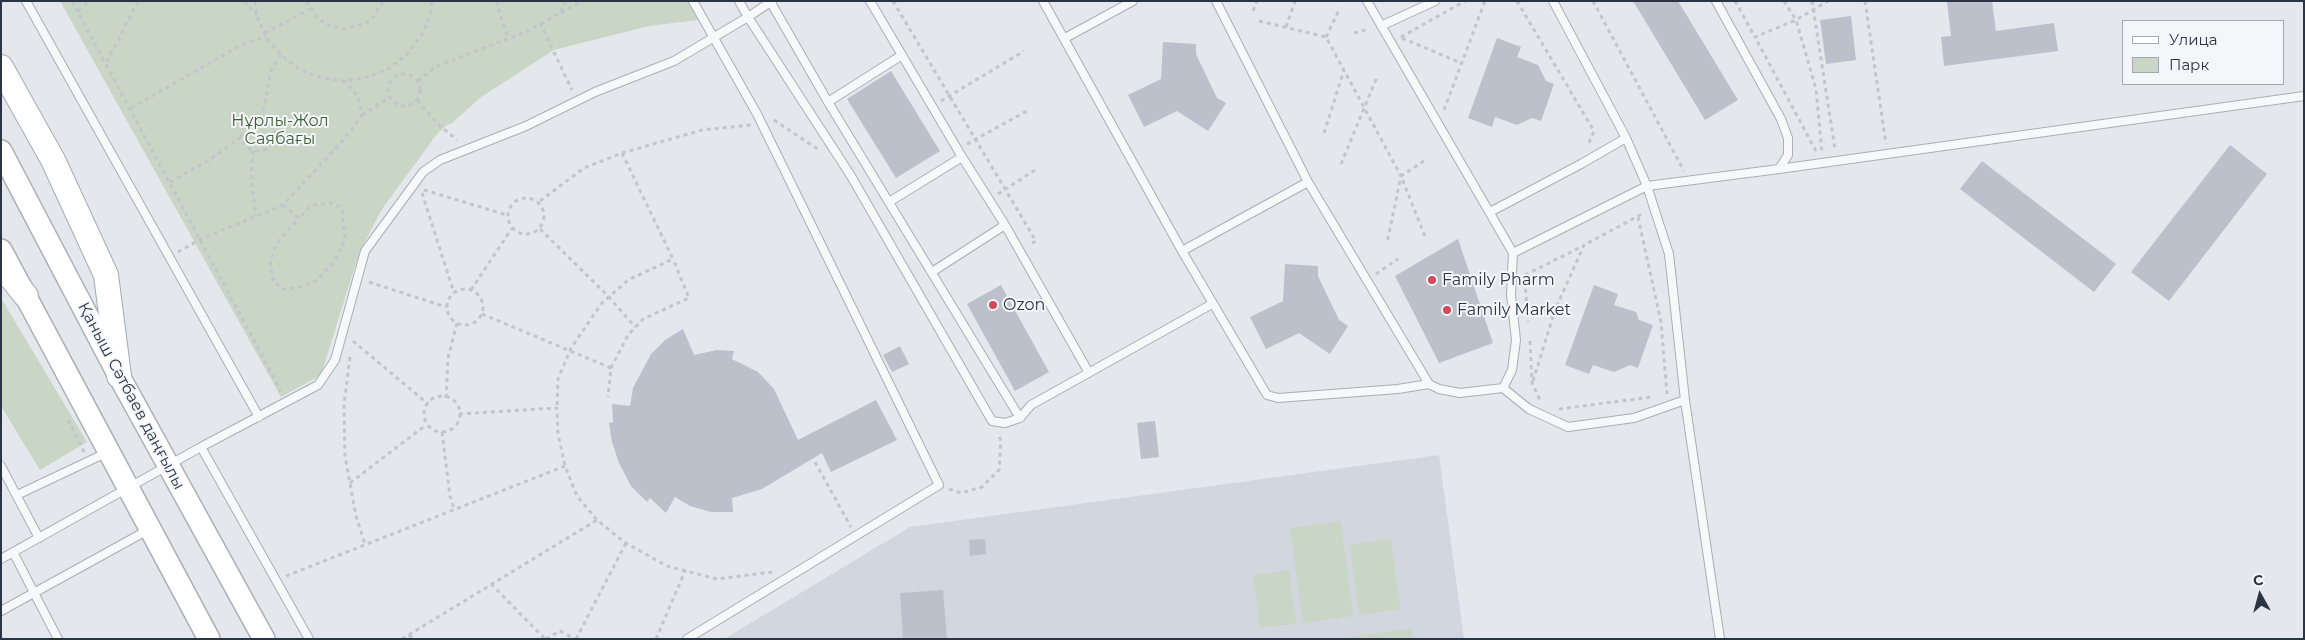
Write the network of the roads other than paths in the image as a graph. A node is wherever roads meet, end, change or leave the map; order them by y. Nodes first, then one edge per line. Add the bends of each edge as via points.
1 (26, 1) edge
2 (693, 1) edge
3 (739, 1) edge
4 (870, 1) edge
5 (1043, 1) edge
6 (1133, 1) edge
7 (1216, 1) edge
8 (1367, 1) edge
9 (1435, 1) edge
10 (1553, 1) edge
11 (1716, 1) edge
12 (771, 2) edge
13 (748, 17) junction
14 (1381, 26) junction
15 (713, 38) junction
16 (1065, 38) junction
17 (902, 55) junction
18 (1, 67) edge
19 (2304, 96) edge
20 (828, 102) junction
21 (1626, 138) junction
22 (1, 151) edge
23 (962, 157) junction
24 (1779, 169) junction
25 (1308, 182) junction
26 (1647, 186) junction
27 (889, 202) junction
28 (1490, 212) junction
29 (1005, 225) junction
30 (1, 250) edge
31 (1182, 251) junction
32 (1513, 253) junction
33 (1, 265) edge
34 (932, 272) junction
35 (26, 296) junction
36 (1212, 304) junction
37 (1089, 373) junction
38 (119, 376) junction
39 (1429, 384) junction
40 (1503, 388) junction
41 (1685, 400) junction
42 (259, 417) junction
43 (1020, 418) junction
44 (201, 447) junction
45 (108, 452) junction
46 (168, 465) junction
47 (1, 466) edge
48 (128, 488) junction
49 (17, 495) junction
50 (150, 529) junction
51 (39, 538) junction
52 (13, 552) junction
53 (1, 559) edge
54 (35, 592) junction
55 (1, 611) edge
56 (58, 639) edge
57 (209, 639) edge
58 (264, 639) edge
59 (309, 639) edge
60 (687, 639) edge
61 (1720, 639) edge

1 - 42 lane
2 - 15 lane
3 - 13 lane
4 - 17 lane
5 - 16 lane
6 - 16 lane
7 - 25 lane
8 - 14 lane
9 - 14 lane
10 - 21 lane
11 - 24 lane via 1781,118 1788,138 1788,154
12 - 13 lane
12 - 20 lane
13 - 15 lane
13 - 43 lane via 850,176 992,421 1005,424
14 - 28 lane
15 - 42 lane via 674,61 440,160 423,172 365,252 335,360 318,385
15 - 60 lane via 757,114 939,485
16 - 31 lane
17 - 20 lane
17 - 23 lane
18 - 38 main road via 53,160 106,275
19 - 24 lane
20 - 27 lane
21 - 26 lane
21 - 28 lane
22 - 38 main road, Қаныш Сәтбаев даңғылы
23 - 27 lane
23 - 29 lane
24 - 26 lane
25 - 31 lane
25 - 39 lane
26 - 32 lane
26 - 41 lane via 1669,254
27 - 34 lane
28 - 32 lane
29 - 34 lane
29 - 37 lane
30 - 35 main road
31 - 36 lane
32 - 40 lane via 1511,295 1516,340 1512,370
33 - 35 main road
34 - 43 lane
35 - 45 main road
36 - 37 lane
36 - 39 lane via 1267,395 1278,398
37 - 43 lane via 1032,405
38 - 46 main road, Қаныш Сәтбаев даңғылы
39 - 40 lane via 1460,393
40 - 41 lane via 1529,409 1568,427 1634,418
41 - 61 lane
42 - 44 lane
44 - 46 lane
44 - 59 lane
45 - 48 main road
45 - 49 lane
46 - 48 lane
46 - 58 main road, Қаныш Сәтбаев даңғылы
47 - 49 lane
48 - 50 main road
48 - 51 lane
49 - 51 lane
50 - 54 lane
50 - 57 main road
51 - 52 lane
52 - 53 lane
52 - 54 lane
54 - 55 lane
54 - 56 lane

